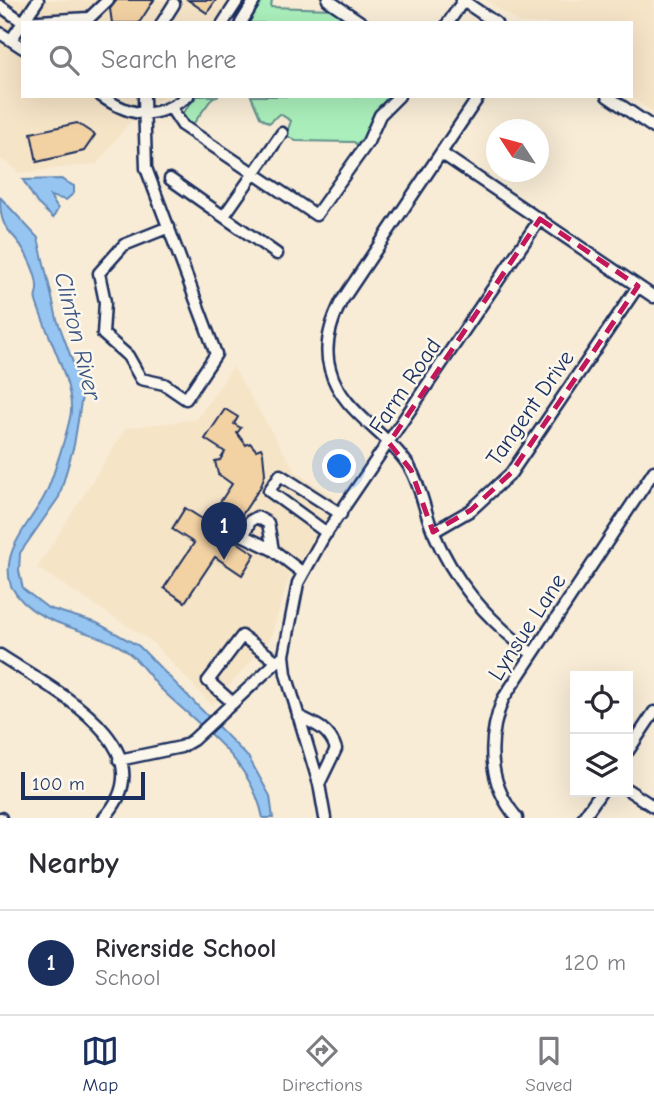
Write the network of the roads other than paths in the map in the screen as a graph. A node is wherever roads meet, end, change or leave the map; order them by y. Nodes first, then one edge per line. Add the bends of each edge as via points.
1 (38, 0) edge
2 (108, 0) edge
3 (238, 0) edge
4 (255, 0) edge
5 (328, 0) edge
6 (468, 2) edge
7 (174, 4) dead end
8 (0, 6) edge
9 (90, 19) edge
10 (22, 21) edge
11 (24, 21) edge
12 (45, 21) edge
13 (163, 21) edge
14 (224, 21) edge
15 (242, 21) edge
16 (359, 21) edge
17 (450, 21) edge
18 (493, 21) edge
19 (21, 25) edge
20 (0, 33) edge
21 (10, 40) junction
22 (21, 47) edge
23 (104, 98) edge
24 (144, 98) edge
25 (185, 98) edge
26 (397, 98) edge
27 (478, 98) edge
28 (610, 98) edge
29 (171, 108) junction
30 (144, 114) junction
31 (654, 127) edge
32 (282, 133) dead end
33 (441, 153) junction
34 (254, 174) junction
35 (170, 179) dead end
36 (223, 216) junction
37 (540, 219) junction
38 (169, 227) junction
39 (277, 254) dead end
40 (638, 286) junction
41 (654, 297) edge
42 (389, 443) junction
43 (654, 471) edge
44 (341, 514) junction
45 (433, 532) junction
46 (327, 533) junction
47 (273, 550) dead end
48 (303, 573) junction
49 (531, 653) junction
50 (0, 655) edge
51 (279, 657) junction
52 (233, 704) junction
53 (654, 712) edge
54 (298, 716) junction
55 (633, 744) edge
56 (119, 760) junction
57 (319, 784) junction
58 (633, 793) edge
59 (598, 797) edge
60 (654, 807) edge
61 (104, 818) edge
62 (325, 818) edge
63 (517, 818) edge
64 (583, 818) edge

1 - 11 street
2 - 9 street
3 - 14 street
4 - 15 street
5 - 16 street
6 - 17 street
6 - 18 street
7 - 13 street
8 - 10 street
9 - 12 street
19 - 21 street
20 - 21 street
21 - 22 street
23 - 30 street via 120,110
24 - 30 street
25 - 29 street
26 - 34 street via 380,115 368,142 316,215
27 - 33 street
28 - 31 street
29 - 30 street
29 - 34 street via 183,126
30 - 38 street via 146,168
32 - 34 street
33 - 37 street
33 - 42 street via 341,302 330,330 329,368 335,384 349,405
34 - 36 street
35 - 36 street
36 - 39 street
37 - 40 street
37 - 42 street, Farm Road
38 - 38 street via 124,245 101,268 105,302 101,326 141,379 164,384 186,399 216,355
40 - 41 street
40 - 45 street, Tangent Drive via 511,473 471,510
42 - 44 street, Farm Road
42 - 45 street via 411,470
43 - 49 street, Lynsue Lane
44 - 46 street, Farm Road
44 - 46 street via 279,475 269,491
45 - 49 street via 470,597
46 - 48 street, Farm Road
47 - 48 street
48 - 51 street, Farm Road
49 - 63 street, Lynsue Lane via 503,699 491,749 495,778
50 - 56 street via 91,716 105,730
51 - 52 street
51 - 52 street via 242,636 208,681
51 - 54 street, Farm Road
52 - 56 street via 181,747
53 - 55 street
54 - 57 street, Farm Road
54 - 57 street via 332,737 332,762
56 - 61 street via 122,780
57 - 62 street, Farm Road
58 - 60 street
59 - 64 street

